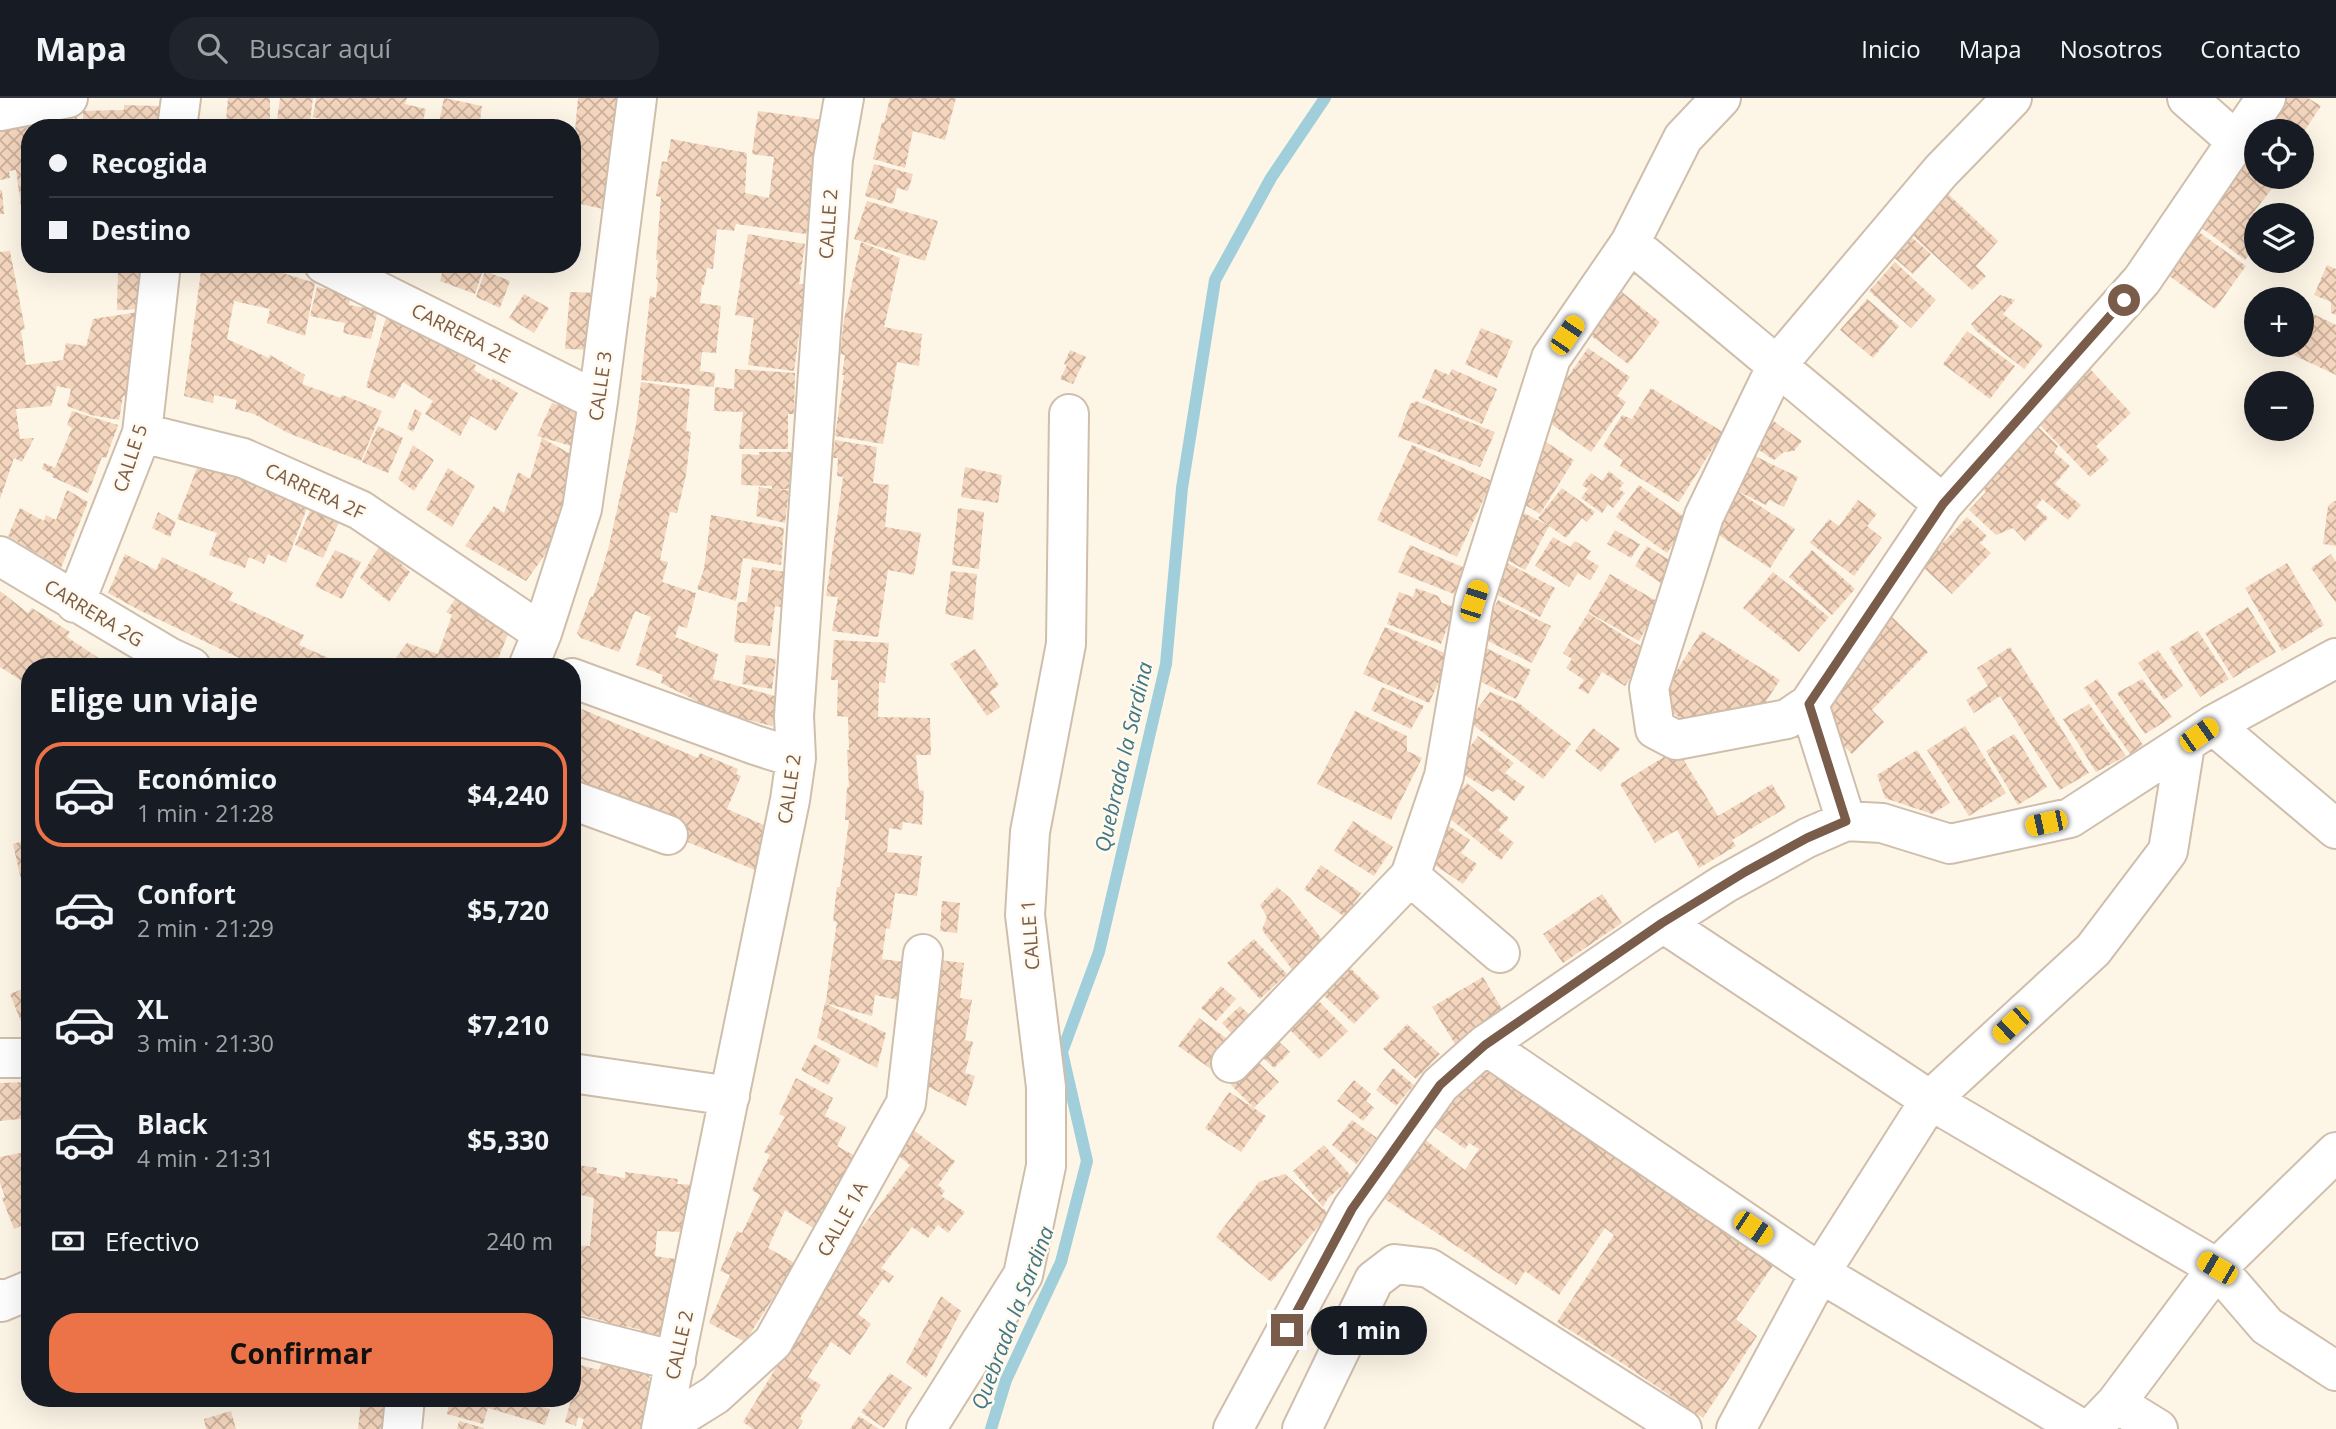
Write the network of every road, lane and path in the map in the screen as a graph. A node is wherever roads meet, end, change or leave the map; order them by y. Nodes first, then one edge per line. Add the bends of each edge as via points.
1 (68, 98) edge
2 (181, 98) edge
3 (637, 98) edge
4 (844, 98) edge
5 (1721, 98) edge
6 (2012, 98) edge
7 (2187, 98) edge
8 (2266, 98) edge
9 (0, 111) edge
10 (178, 119) edge
11 (2236, 141) junction
12 (1629, 243) junction
13 (160, 273) edge
14 (342, 273) edge
15 (1777, 365) junction
16 (598, 401) junction
17 (1069, 414) dead end
18 (142, 433) junction
19 (1943, 504) junction
20 (0, 556) edge
21 (75, 603) junction
22 (536, 657) edge
23 (171, 658) edge
24 (2336, 659) edge
25 (581, 681) edge
26 (1809, 704) junction
27 (2199, 735) junction
28 (796, 758) junction
29 (581, 803) edge
30 (1846, 821) junction
31 (2336, 829) edge
32 (667, 835) dead end
33 (1410, 876) junction
34 (1662, 923) junction
35 (1500, 953) dead end
36 (923, 954) dead end
37 (1485, 1045) junction
38 (0, 1058) edge
39 (21, 1058) edge
40 (1231, 1063) dead end
41 (581, 1074) edge
42 (730, 1096) junction
43 (1930, 1100) junction
44 (2336, 1152) edge
45 (2217, 1268) junction
46 (1820, 1273) junction
47 (581, 1337) edge
48 (676, 1361) junction
49 (2336, 1371) edge
50 (404, 1407) edge
51 (2104, 1416) edge
52 (662, 1428) edge
53 (1235, 1428) edge
54 (402, 1429) edge
55 (926, 1429) edge
56 (1302, 1429) edge
57 (1682, 1429) edge
58 (1736, 1429) edge
59 (2081, 1429) edge
60 (2158, 1429) edge

1 - 9 street
2 - 10 street
3 - 16 street, CALLE 3
4 - 28 street, CALLE 2 via 833,159 794,716
5 - 12 street via 1683,138
6 - 15 street via 1941,171
7 - 11 street
8 - 11 street
11 - 19 street via 2142,280
12 - 15 street
12 - 33 street via 1551,358 1474,601 1444,776
13 - 18 street, CALLE 5
14 - 16 street, CARRERA 2E
15 - 19 street
15 - 26 street via 1704,516 1649,688 1655,729 1676,740 1787,719
16 - 22 street, CALLE 3 via 582,509
17 - 55 street, CALLE 1 via 1066,644 1030,832 1025,915 1046,1087 1046,1166 1023,1275
18 - 21 street, CALLE 5
18 - 22 street, CARRERA 2F via 243,458 360,510
19 - 26 street
20 - 21 street, CARRERA 2G
21 - 23 street, CARRERA 2G
24 - 27 street
25 - 28 street
26 - 30 street
27 - 30 street via 2070,818 1950,844 1882,823
27 - 31 street
27 - 43 street via 2168,851 2093,950
28 - 42 street, CALLE 2
29 - 32 street
30 - 34 street via 1736,877
33 - 35 street
33 - 40 street
34 - 37 street
34 - 43 street
36 - 52 street, CALLE 1A via 906,1103 773,1342 715,1395
37 - 46 street
37 - 53 street via 1440,1085 1352,1209
38 - 39 street
41 - 42 street
42 - 48 street, CALLE 2
43 - 45 street
43 - 46 street
44 - 45 street
45 - 49 street via 2267,1326
45 - 51 street
46 - 58 street
46 - 59 street
47 - 48 street
48 - 52 street, CALLE 2
50 - 54 street
51 - 60 street
56 - 57 street via 1374,1280 1395,1264 1429,1268

